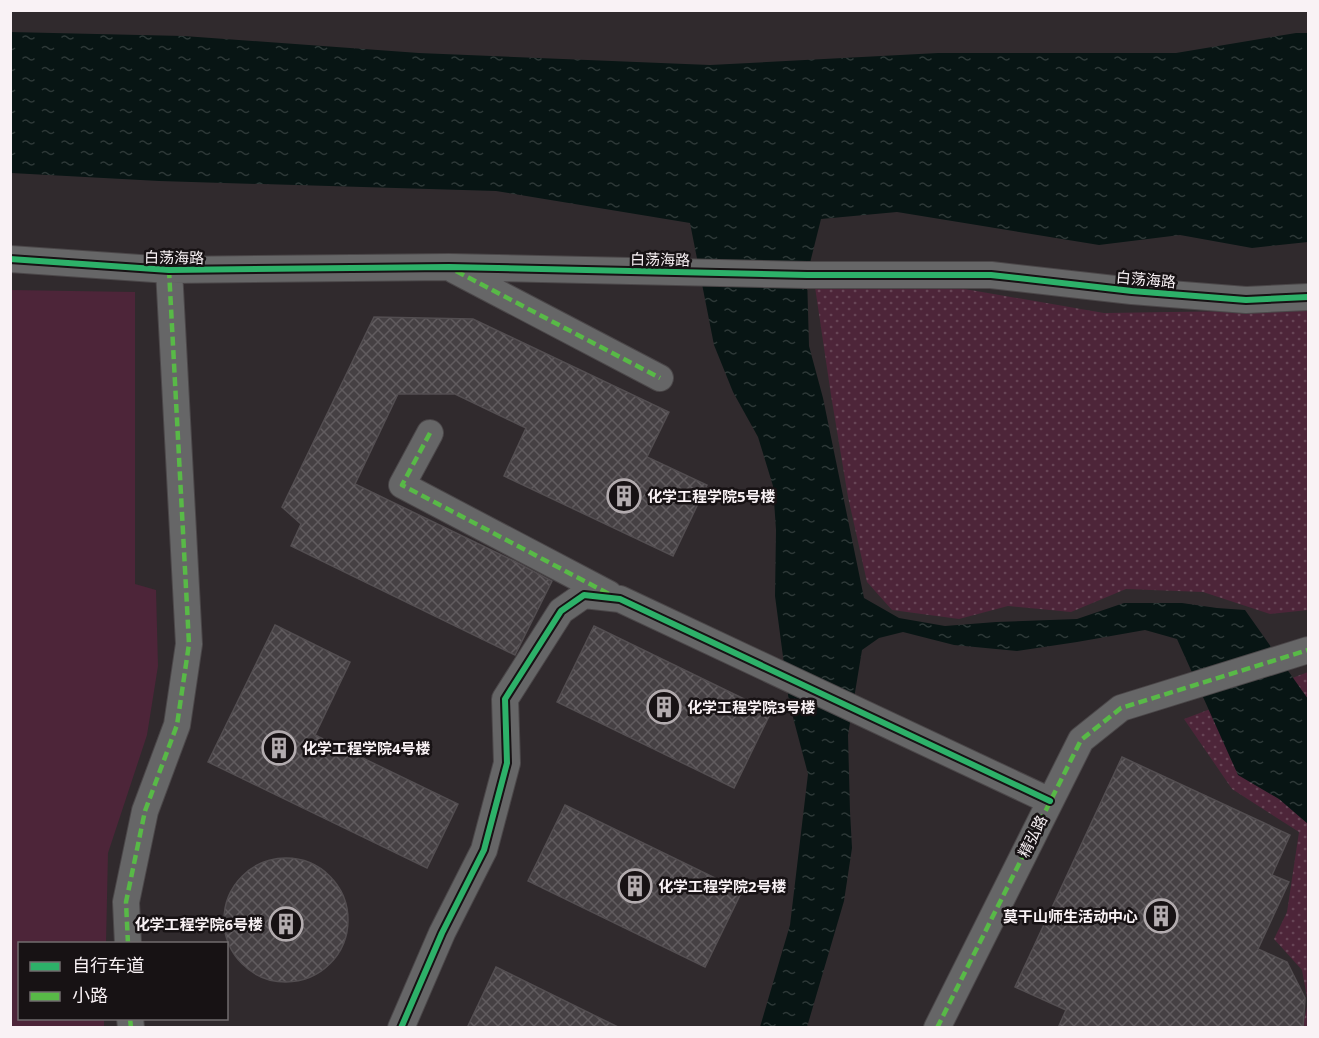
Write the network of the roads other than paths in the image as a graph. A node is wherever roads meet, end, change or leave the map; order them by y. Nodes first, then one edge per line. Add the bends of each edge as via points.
1 (10, 259) edge
2 (448, 267) junction
3 (169, 270) junction
4 (1308, 297) edge
5 (660, 378) dead end
6 (430, 433) dead end
7 (620, 599) junction
8 (1306, 650) edge
9 (1050, 801) junction
10 (128, 942) edge
11 (401, 1028) edge
12 (937, 1028) edge

1 - 3 street, 白荡海路
2 - 3 street, 白荡海路
2 - 4 street, 白荡海路 via 991,275 1246,300
2 - 5 street
3 - 10 street via 189,644 177,725 145,811 126,902
6 - 7 street via 402,485
7 - 9 street
7 - 11 street via 584,595 561,611 505,699 507,763 484,850
8 - 9 street, 精弘路 via 1121,708 1081,740
9 - 12 street, 精弘路

